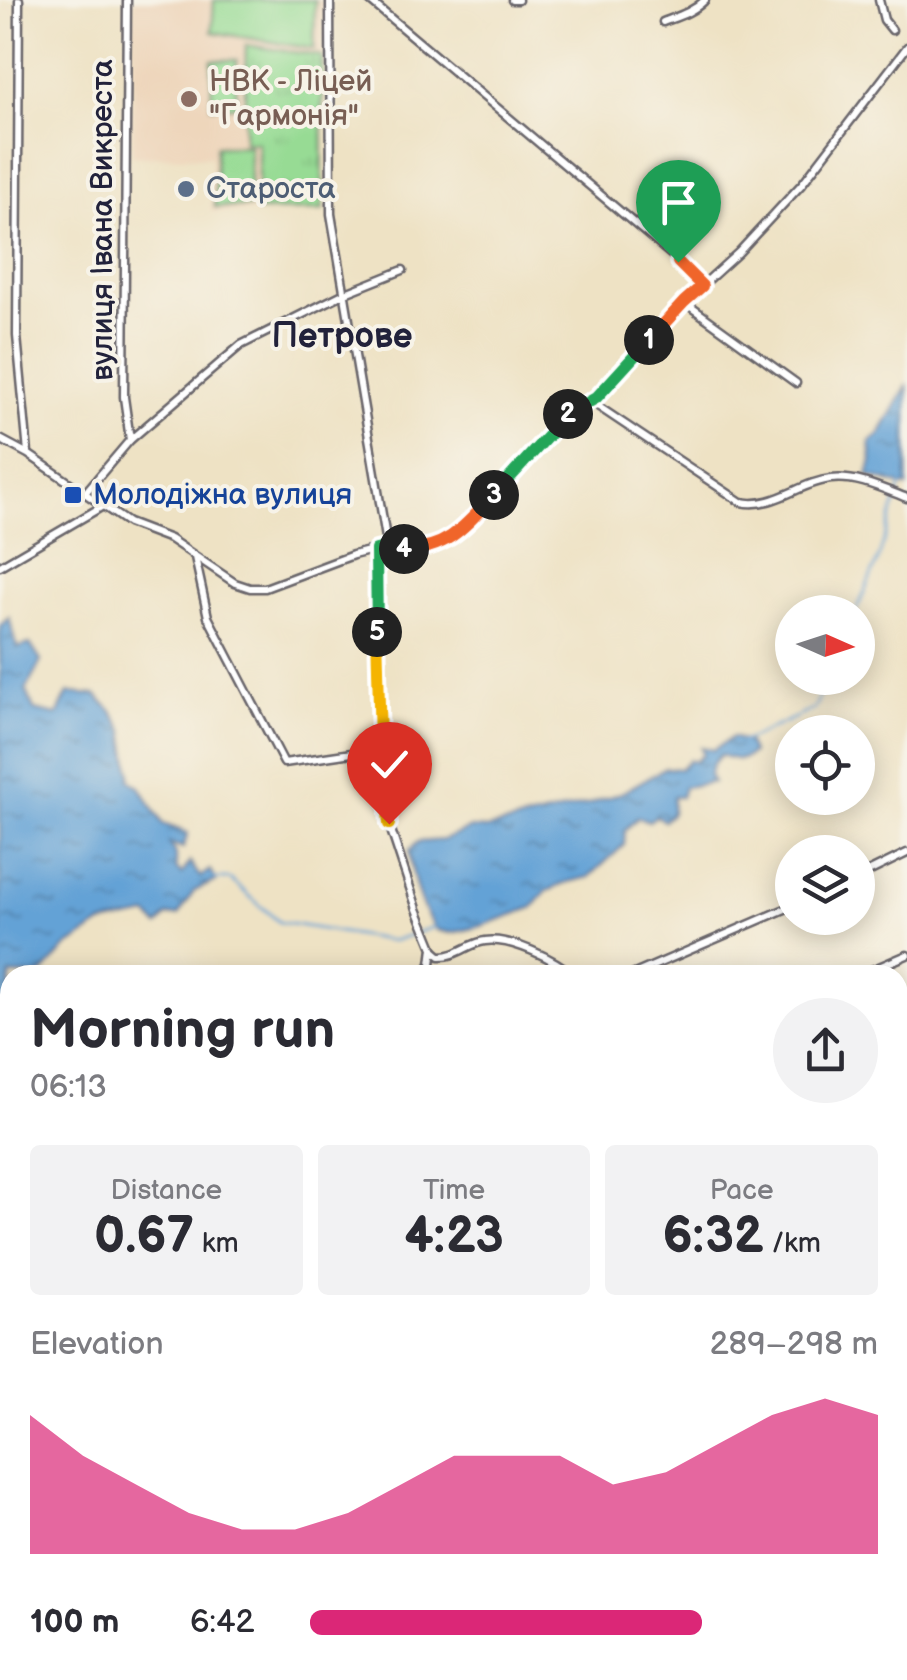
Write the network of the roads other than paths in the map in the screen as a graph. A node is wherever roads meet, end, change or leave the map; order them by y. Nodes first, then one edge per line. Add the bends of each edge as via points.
1 (19, 0) edge
2 (127, 0) edge
3 (330, 0) edge
4 (369, 0) edge
5 (705, 0) edge
6 (879, 0) edge
7 (664, 22) dead end
8 (892, 30) dead end
9 (907, 46) edge
10 (403, 270) dead end
11 (702, 286) junction
12 (343, 294) junction
13 (684, 302) junction
14 (796, 383) dead end
15 (596, 398) junction
16 (0, 439) edge
17 (130, 440) junction
18 (28, 454) junction
19 (84, 493) junction
20 (907, 498) edge
21 (104, 506) junction
22 (385, 548) junction
23 (376, 550) junction
24 (195, 555) junction
25 (0, 566) edge
26 (380, 749) junction
27 (907, 854) edge
28 (875, 869) edge
29 (775, 913) edge
30 (433, 948) junction
31 (907, 955) edge
32 (430, 965) edge
33 (557, 965) edge
34 (655, 965) edge
35 (884, 965) edge

1 - 18 street via 16,336
2 - 17 street, вулиця Івана Викреста via 124,397
3 - 12 street via 330,189
4 - 11 street
5 - 7 street
6 - 8 street
9 - 11 street via 802,184
10 - 12 street
11 - 13 street
12 - 17 street via 242,345
12 - 22 street
13 - 14 street
13 - 15 street
15 - 20 street via 599,407 749,504 840,478
15 - 22 street via 564,416 454,536 418,550
16 - 18 street
17 - 19 street
18 - 19 street
19 - 21 street
21 - 24 street
21 - 25 street
22 - 23 street
23 - 24 street via 265,588 235,582
23 - 26 street
24 - 26 street via 208,617 284,763
26 - 30 street via 389,824
27 - 28 street
29 - 34 street
30 - 32 street
30 - 33 street via 448,957 482,941 501,942
31 - 35 street

